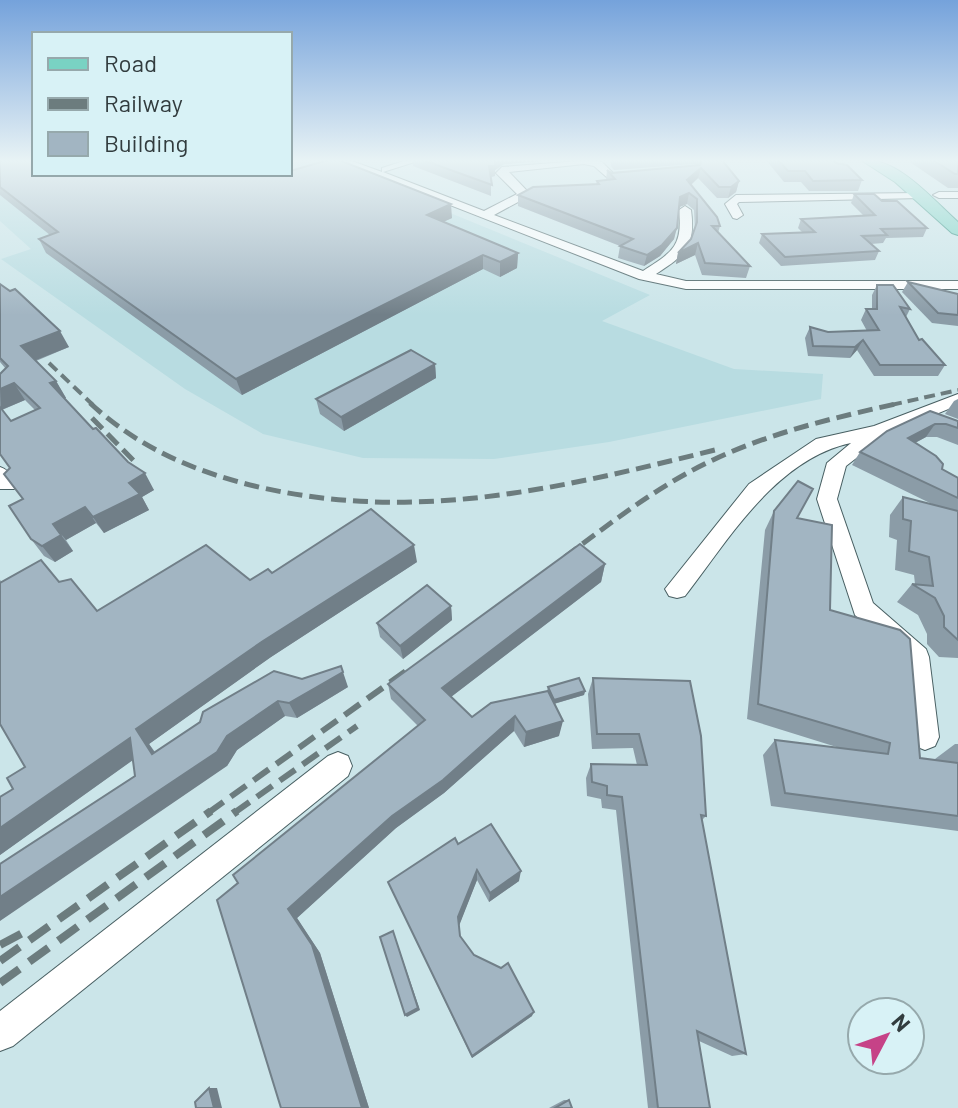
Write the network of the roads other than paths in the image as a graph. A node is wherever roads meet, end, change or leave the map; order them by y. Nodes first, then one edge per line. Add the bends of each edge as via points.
1 (476, 212) edge
2 (485, 212) edge
3 (491, 212) edge
4 (685, 212) edge
5 (735, 212) edge
6 (936, 212) edge
7 (488, 213) junction
8 (737, 215) dead end
9 (508, 224) junction
10 (958, 230) edge
11 (644, 276) junction
12 (958, 285) edge
13 (958, 399) edge
14 (921, 414) junction
15 (946, 424) edge
16 (879, 431) junction
17 (677, 589) dead end
18 (925, 737) dead end
19 (338, 766) dead end
20 (0, 1033) edge

1 - 9 street
2 - 7 street
3 - 7 street
4 - 11 street via 689,236 682,250
5 - 8 street
6 - 10 main road
7 - 9 street
9 - 11 street
11 - 12 street via 686,285
13 - 14 street
14 - 15 street
14 - 16 street
16 - 17 street via 823,443 756,489
16 - 18 street via 837,463 827,499 863,608 917,657
19 - 20 street

